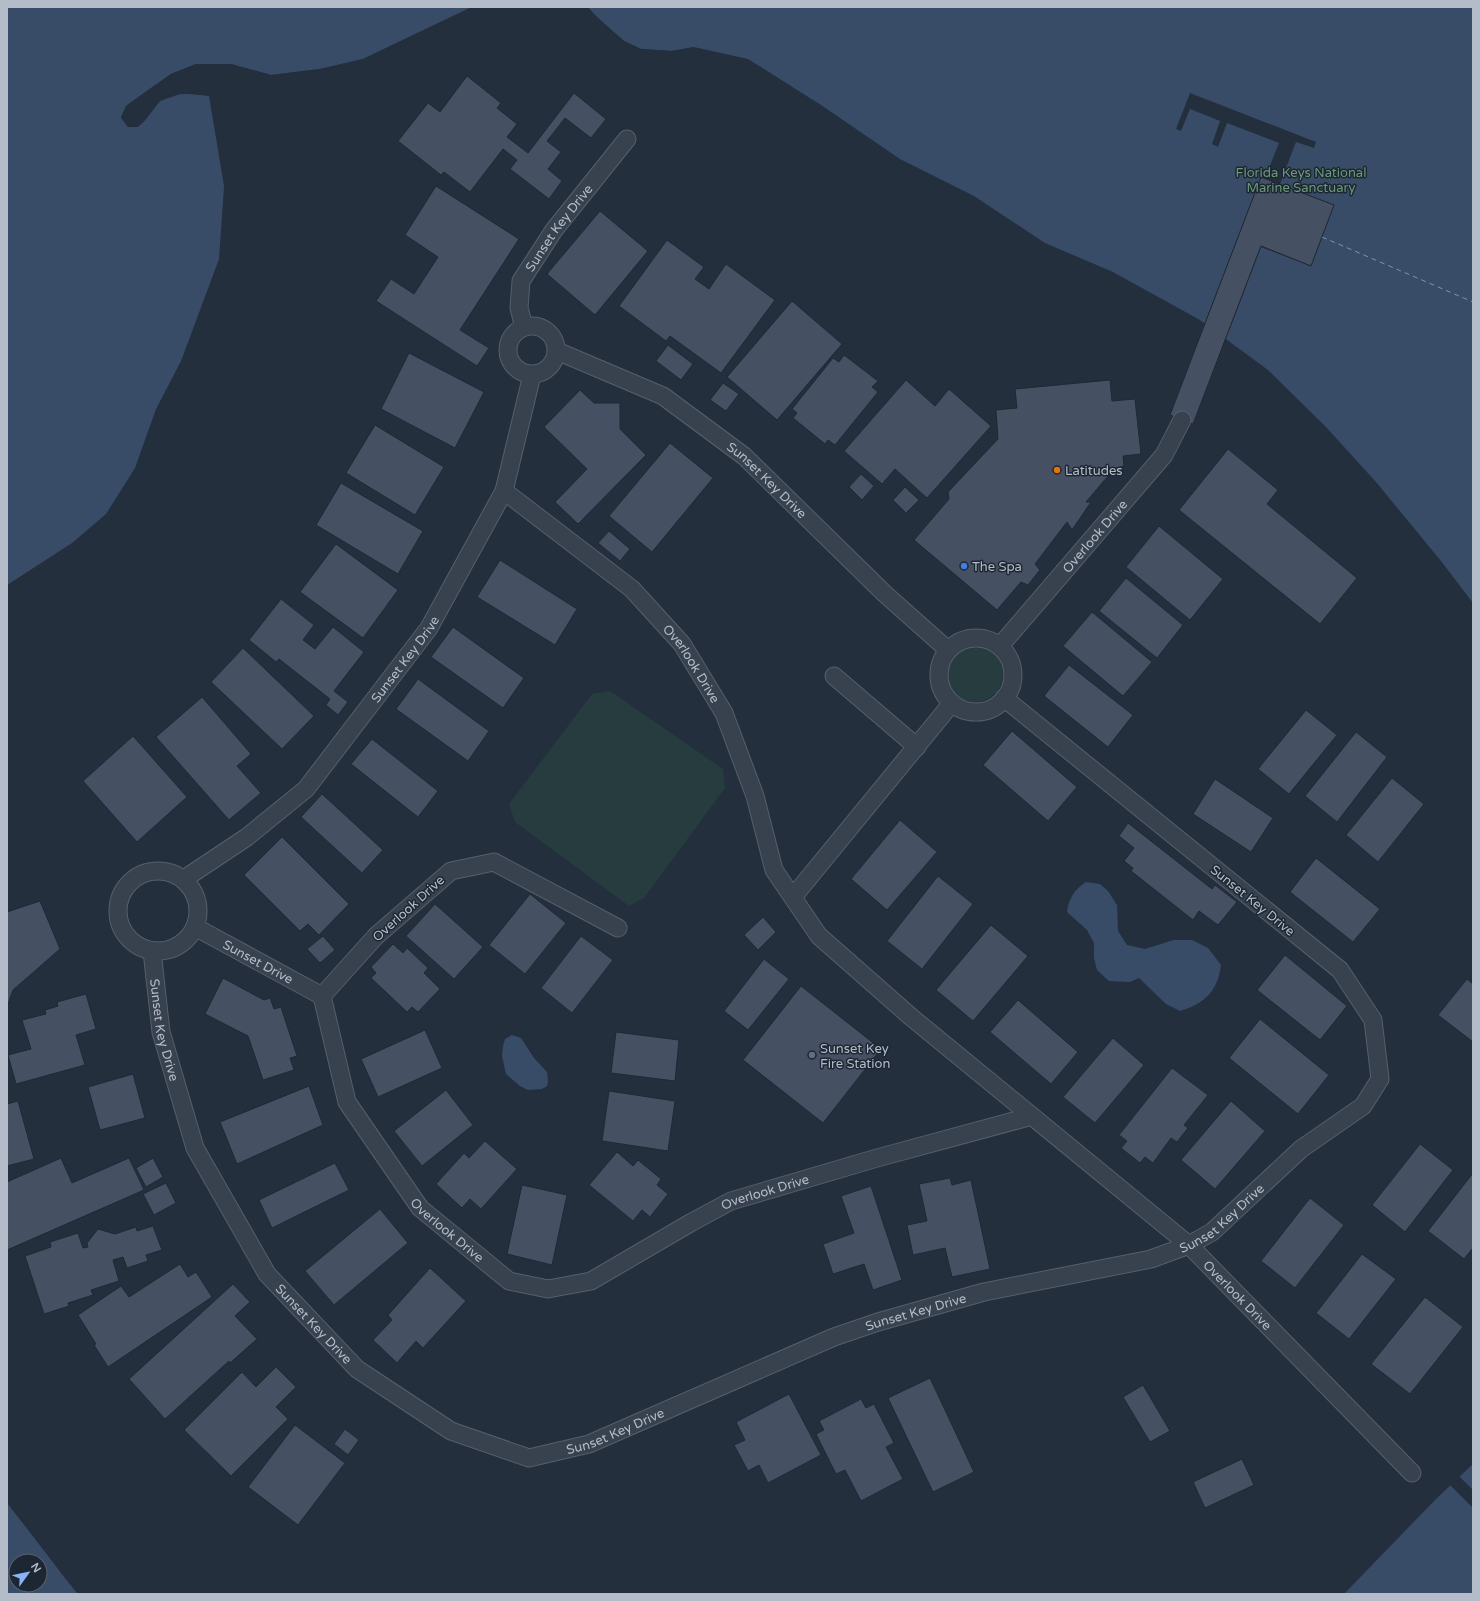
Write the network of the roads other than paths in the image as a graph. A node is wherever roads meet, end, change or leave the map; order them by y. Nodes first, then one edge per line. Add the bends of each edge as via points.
1 (627, 139) dead end
2 (524, 327) junction
3 (557, 351) junction
4 (532, 375) junction
5 (1182, 420) dead end
6 (504, 491) junction
7 (1000, 646) junction
8 (948, 650) junction
9 (834, 676) dead end
10 (1004, 698) junction
11 (952, 703) junction
12 (917, 747) junction
13 (184, 879) junction
14 (793, 897) junction
15 (195, 927) junction
16 (618, 928) dead end
17 (152, 951) junction
18 (322, 996) junction
19 (1032, 1116) junction
20 (1188, 1245) junction
21 (1412, 1473) dead end

1 - 2 lane, Sunset Key Drive via 554,230 521,281 519,308
2 - 3 lane via 542,328 550,334
2 - 4 lane via 510,340 508,350 515,367
3 - 4 lane via 549,368
3 - 8 lane, Sunset Key Drive via 663,396 744,456 885,594
4 - 6 lane, Sunset Key Drive
5 - 7 lane, Overlook Drive via 1164,455
6 - 13 lane, Sunset Key Drive via 429,628 306,789 247,838
6 - 14 lane, Overlook Drive via 632,589 682,644 724,713 755,796 774,870
7 - 8 lane via 982,638 972,638 955,644
7 - 10 lane via 1012,665 1013,677 1011,689
8 - 11 lane via 939,672 944,695
9 - 12 lane
10 - 11 lane via 996,706 985,711 962,710
10 - 20 lane, Sunset Key Drive via 1340,970 1373,1020 1380,1079 1363,1106 1301,1149 1212,1232
11 - 12 lane
12 - 14 lane
13 - 15 lane via 192,889 197,902
13 - 17 lane via 159,870 146,872 134,878 125,887 119,900 121,927 139,946
14 - 19 lane, Overlook Drive via 819,936 911,1017
15 - 17 lane via 188,938 177,946
15 - 18 lane, Sunset Drive
16 - 18 lane, Overlook Drive via 494,862 451,871 376,936
17 - 20 lane, Sunset Key Drive via 161,1032 195,1148 267,1274 357,1369 451,1431 529,1458 589,1444 834,1337 878,1322 984,1292 1150,1259
18 - 19 lane, Overlook Drive via 347,1102 420,1208 509,1281 548,1289 591,1281 731,1201
19 - 20 lane, Overlook Drive
20 - 21 lane, Overlook Drive

